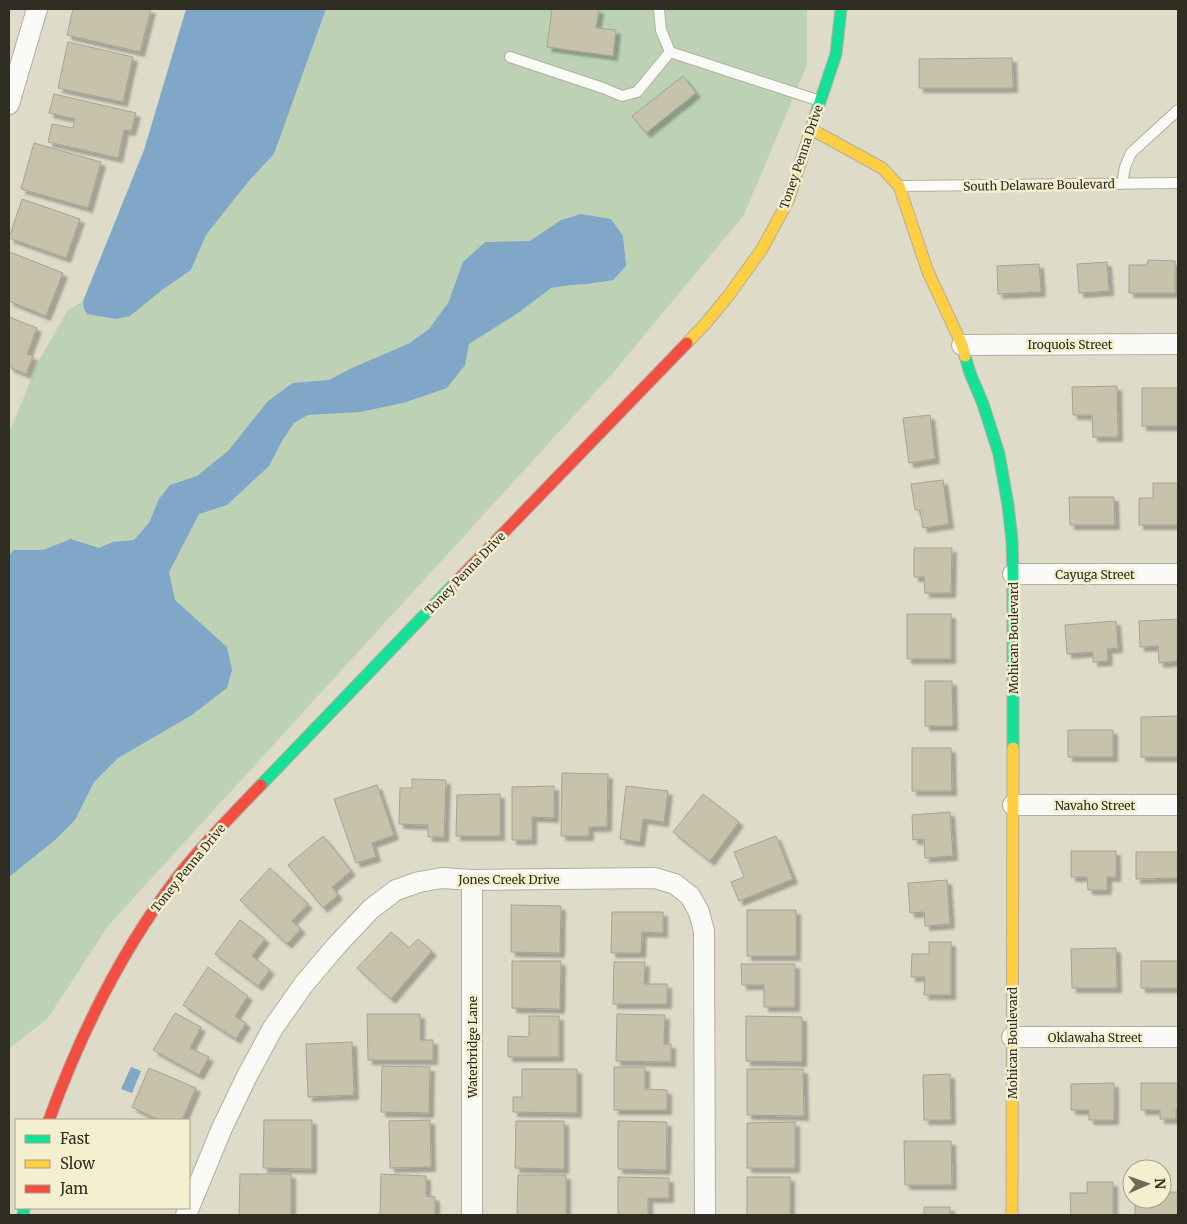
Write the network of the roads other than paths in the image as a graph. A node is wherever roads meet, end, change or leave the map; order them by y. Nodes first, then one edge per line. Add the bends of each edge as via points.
1 (37, 9) edge
2 (659, 9) edge
3 (841, 9) edge
4 (670, 52) junction
5 (510, 57) dead end
6 (821, 102) junction
7 (9, 104) edge
8 (1178, 110) edge
9 (812, 129) junction
10 (1178, 183) edge
11 (1122, 184) junction
12 (899, 186) junction
13 (1178, 344) edge
14 (962, 345) junction
15 (1013, 574) junction
16 (1178, 574) edge
17 (1013, 805) junction
18 (1178, 805) edge
19 (472, 880) junction
20 (1012, 1037) junction
21 (1178, 1037) edge
22 (49, 1119) edge
23 (190, 1205) edge
24 (472, 1215) edge
25 (705, 1215) edge
26 (1012, 1215) edge

1 - 7 street
2 - 4 lane via 661,30
3 - 6 street, Toney Penna Drive via 836,54
4 - 5 lane via 638,92 622,96
4 - 6 lane
6 - 9 street, Toney Penna Drive
8 - 11 lane via 1131,153
9 - 12 street, Mohican Boulevard via 882,168
9 - 22 street, Toney Penna Drive via 788,201 762,249 730,295 219,828 180,874 112,975 85,1028
10 - 11 lane, South Delaware Boulevard
11 - 12 lane, South Delaware Boulevard
12 - 14 street, Mohican Boulevard via 928,272
13 - 14 street, Iroquois Street
14 - 15 street, Mohican Boulevard via 999,454 1008,505
15 - 16 street, Cayuga Street
15 - 17 street, Mohican Boulevard
17 - 18 street, Navaho Street
17 - 20 street, Mohican Boulevard
19 - 23 street, Jones Creek Drive via 442,878 396,890 371,909 323,961 274,1028 247,1076
19 - 24 street, Waterbridge Lane
19 - 25 street, Jones Creek Drive via 655,878 674,884 690,896 700,912 704,931
20 - 21 street, Oklawaha Street
20 - 26 street, Mohican Boulevard

